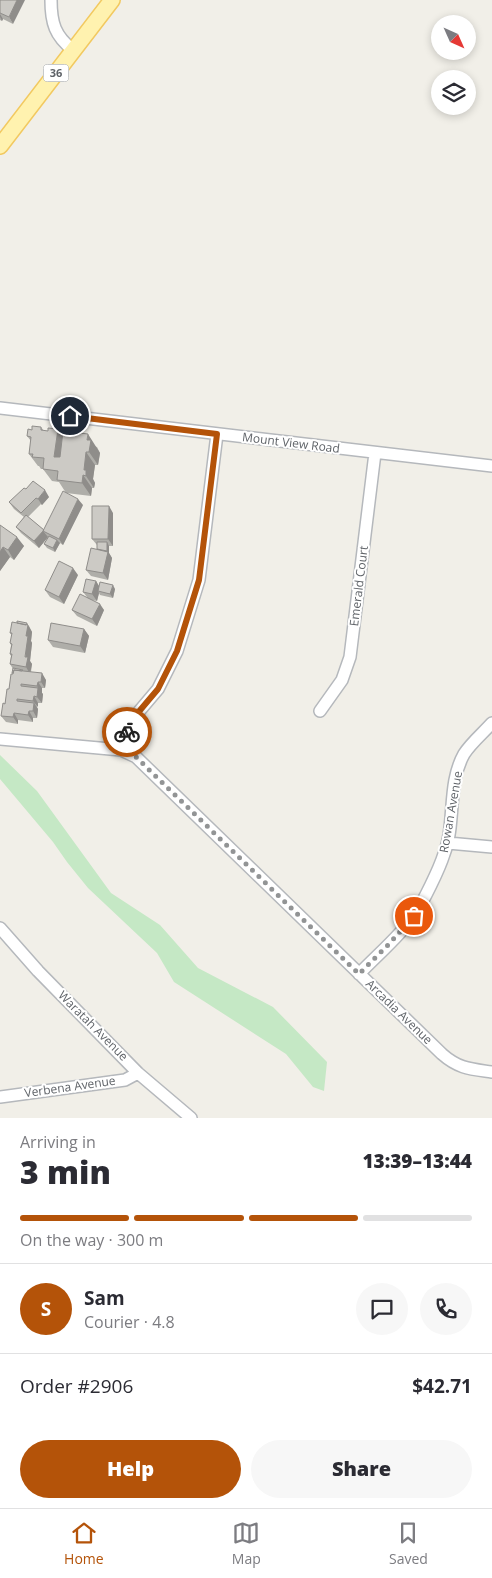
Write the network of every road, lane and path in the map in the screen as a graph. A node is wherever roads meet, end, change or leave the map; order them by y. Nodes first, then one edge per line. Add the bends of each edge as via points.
1 (51, 0) edge
2 (112, 0) edge
3 (73, 50) junction
4 (0, 146) edge
5 (0, 408) edge
6 (217, 434) junction
7 (375, 453) junction
8 (492, 466) edge
9 (320, 711) dead end
10 (492, 723) edge
11 (0, 739) edge
12 (121, 750) junction
13 (448, 843) junction
14 (492, 847) edge
15 (0, 928) edge
16 (359, 974) junction
17 (492, 1072) edge
18 (138, 1073) junction
19 (0, 1097) edge
20 (191, 1118) edge

1 - 3 street via 56,31
2 - 3 main road, 36
3 - 4 main road, 36
5 - 6 street, Mount View Road
6 - 7 street, Mount View Road
6 - 12 street via 199,580 183,633 158,689 136,715
7 - 8 street, Mount View Road
7 - 9 street, Emerald Court via 350,657 342,680
10 - 13 street, Rowan Avenue via 470,746 459,764
11 - 12 street, Arcadia Avenue
12 - 16 street, Arcadia Avenue via 136,757
13 - 14 street
13 - 16 street, Rowan Avenue via 414,916
15 - 18 street, Waratah Avenue
16 - 17 street, Arcadia Avenue via 452,1063 465,1069
18 - 19 street, Verbena Avenue via 125,1080
18 - 20 street, Waratah Avenue

